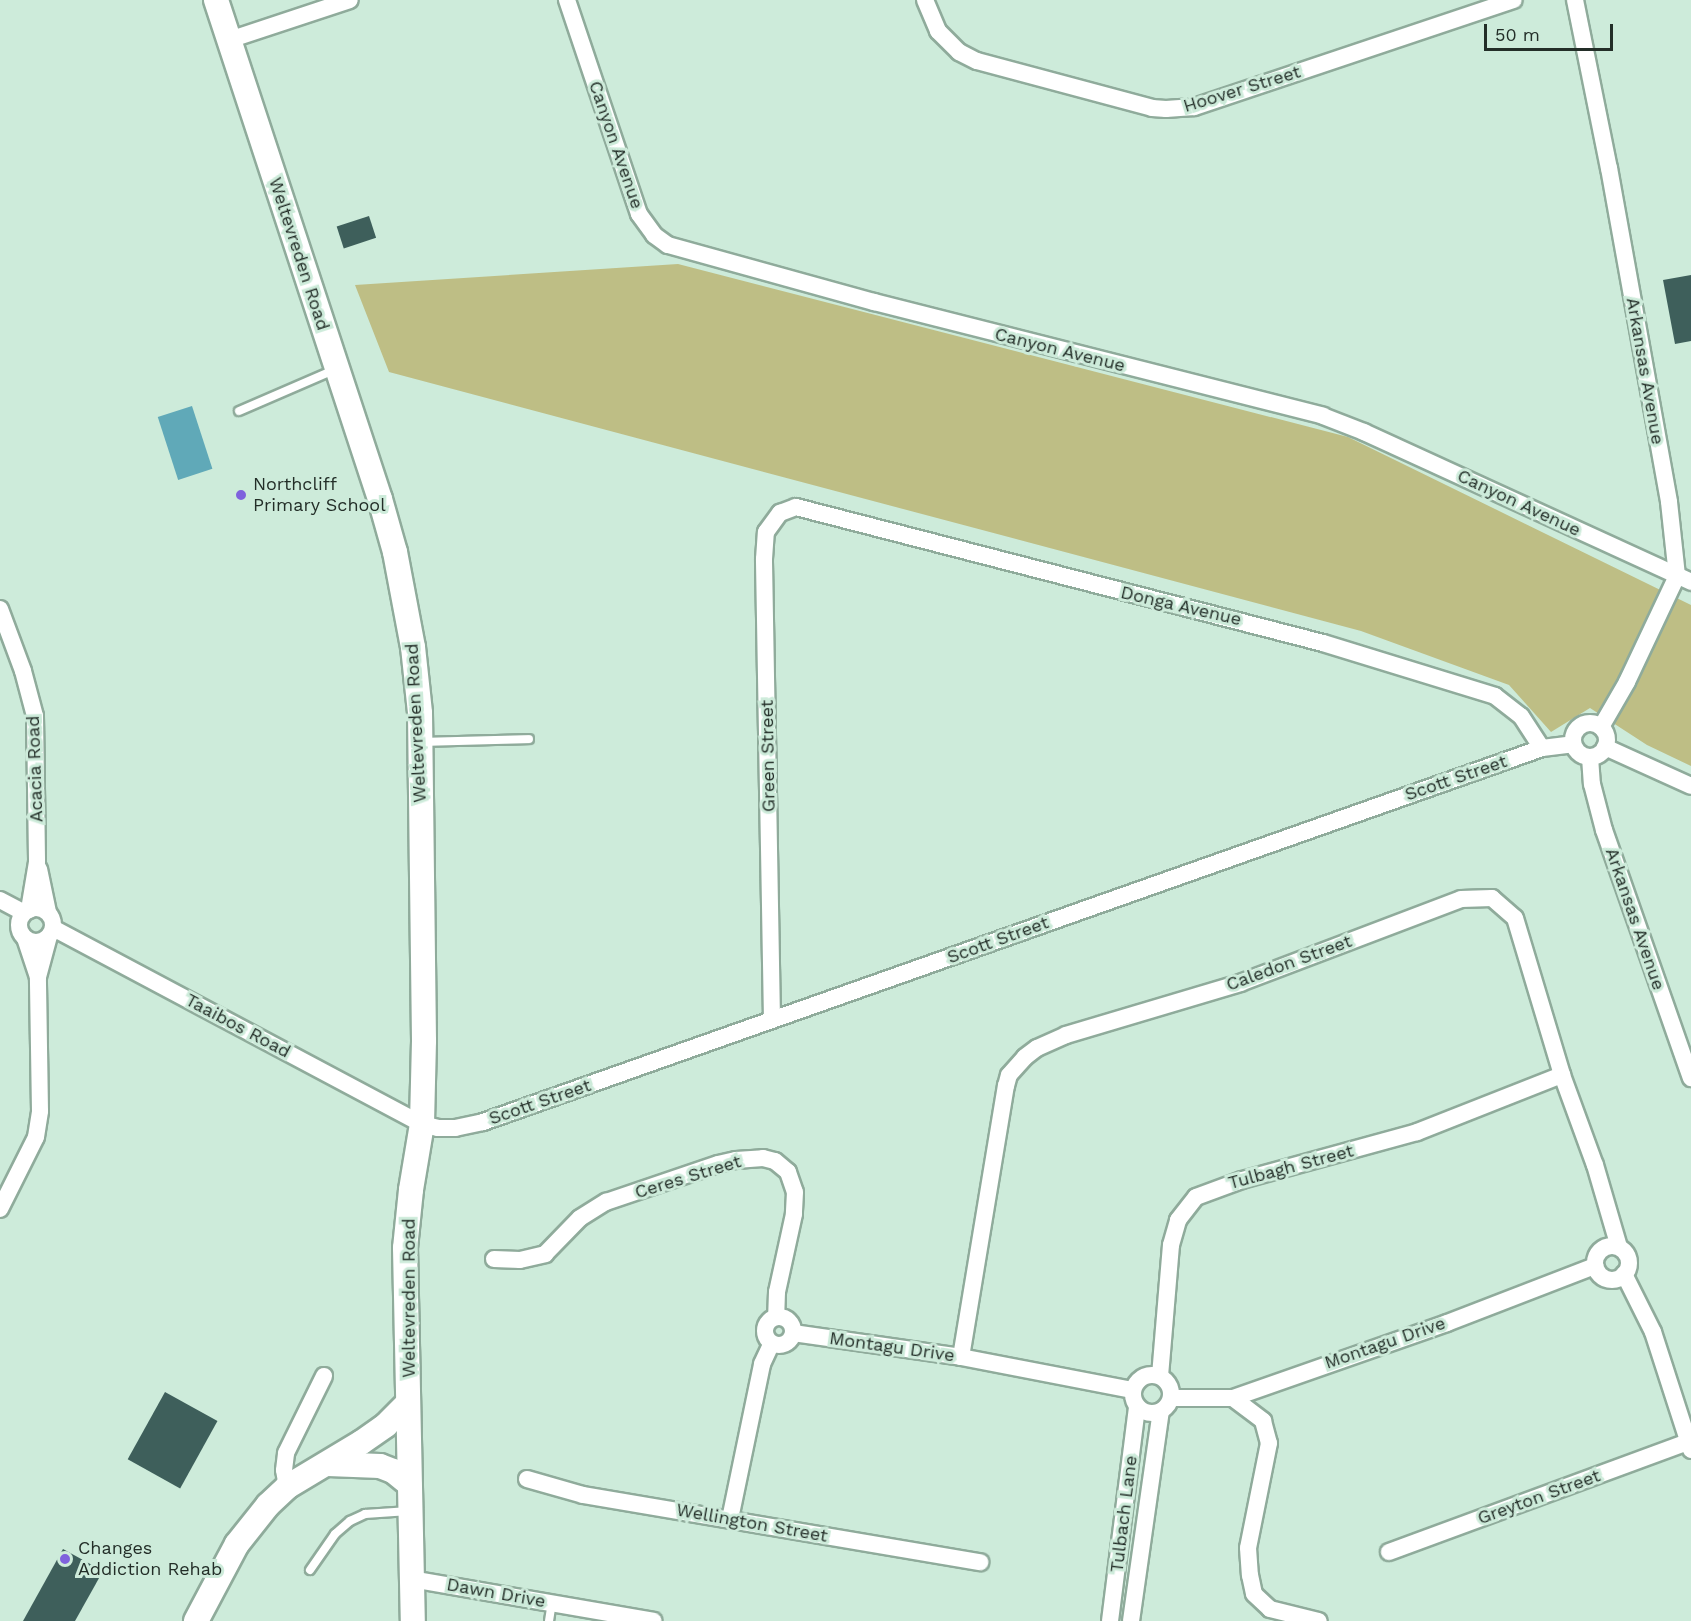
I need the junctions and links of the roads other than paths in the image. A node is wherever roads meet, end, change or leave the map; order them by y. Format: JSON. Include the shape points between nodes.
{"nodes":[{"id":1,"x":216,"y":0,"type":"edge"},
{"id":2,"x":350,"y":0,"type":"edge"},
{"id":3,"x":567,"y":0,"type":"edge"},
{"id":4,"x":926,"y":0,"type":"edge"},
{"id":5,"x":1514,"y":0,"type":"edge"},
{"id":6,"x":1575,"y":0,"type":"edge"},
{"id":7,"x":229,"y":40,"type":"junction"},
{"id":8,"x":336,"y":369,"type":"junction"},
{"id":9,"x":240,"y":411,"type":"dead end"},
{"id":10,"x":796,"y":507,"type":"joint"},
{"id":11,"x":1684,"y":579,"type":"edge"},
{"id":12,"x":0,"y":609,"type":"edge"},
{"id":13,"x":1601,"y":727,"type":"junction"},
{"id":14,"x":529,"y":739,"type":"dead end"},
{"id":15,"x":420,"y":742,"type":"junction"},
{"id":16,"x":1573,"y":744,"type":"junction"},
{"id":17,"x":1605,"y":747,"type":"junction"},
{"id":18,"x":1542,"y":748,"type":"junction"},
{"id":19,"x":1590,"y":757,"type":"junction"},
{"id":20,"x":1691,"y":786,"type":"edge"},
{"id":21,"x":37,"y":862,"type":"junction"},
{"id":22,"x":0,"y":900,"type":"edge"},
{"id":23,"x":0,"y":909,"type":"edge"},
{"id":24,"x":24,"y":922,"type":"junction"},
{"id":25,"x":50,"y":926,"type":"junction"},
{"id":26,"x":38,"y":977,"type":"junction"},
{"id":27,"x":772,"y":1020,"type":"junction"},
{"id":28,"x":1562,"y":1075,"type":"junction"},
{"id":29,"x":1691,"y":1078,"type":"edge"},
{"id":30,"x":422,"y":1124,"type":"junction"},
{"id":31,"x":0,"y":1209,"type":"edge"},
{"id":32,"x":1619,"y":1247,"type":"junction"},
{"id":33,"x":494,"y":1259,"type":"dead end"},
{"id":34,"x":1595,"y":1266,"type":"junction"},
{"id":35,"x":1624,"y":1274,"type":"junction"},
{"id":36,"x":776,"y":1316,"type":"junction"},
{"id":37,"x":793,"y":1333,"type":"junction"},
{"id":38,"x":772,"y":1343,"type":"junction"},
{"id":39,"x":962,"y":1357,"type":"junction"},
{"id":40,"x":324,"y":1376,"type":"dead end"},
{"id":41,"x":1160,"y":1376,"type":"junction"},
{"id":42,"x":1133,"y":1390,"type":"junction"},
{"id":43,"x":1233,"y":1398,"type":"junction"},
{"id":44,"x":408,"y":1403,"type":"junction"},
{"id":45,"x":1166,"y":1405,"type":"junction"},
{"id":46,"x":1137,"y":1407,"type":"junction"},
{"id":47,"x":1689,"y":1446,"type":"edge"},
{"id":48,"x":328,"y":1464,"type":"junction"},
{"id":49,"x":527,"y":1479,"type":"dead end"},
{"id":50,"x":409,"y":1484,"type":"junction"},
{"id":51,"x":287,"y":1487,"type":"junction"},
{"id":52,"x":410,"y":1511,"type":"junction"},
{"id":53,"x":730,"y":1519,"type":"junction"},
{"id":54,"x":1389,"y":1552,"type":"dead end"},
{"id":55,"x":980,"y":1562,"type":"dead end"},
{"id":56,"x":310,"y":1570,"type":"dead end"},
{"id":57,"x":411,"y":1579,"type":"junction"},
{"id":58,"x":552,"y":1603,"type":"junction"},
{"id":59,"x":1112,"y":1603,"type":"junction"},
{"id":60,"x":1132,"y":1613,"type":"edge"},
{"id":61,"x":595,"y":1616,"type":"edge"},
{"id":62,"x":196,"y":1621,"type":"edge"},
{"id":63,"x":413,"y":1621,"type":"edge"},
{"id":64,"x":549,"y":1621,"type":"edge"},
{"id":65,"x":652,"y":1621,"type":"edge"},
{"id":66,"x":1110,"y":1621,"type":"edge"},
{"id":67,"x":1319,"y":1621,"type":"edge"}],
"edges":[{"from":1,"to":7,"type":"main road","name":"Weltevreden Road"},
{"from":2,"to":7,"type":"street"},
{"from":3,"to":11,"type":"street","name":"Canyon Avenue","via":[[639,214],[654,235],[668,245],[873,302],[1323,416]]},
{"from":4,"to":5,"type":"street","name":"Hoover Street","via":[[938,32],[976,62],[1166,109],[1194,107]]},
{"from":6,"to":11,"type":"street","name":"Arkansas Avenue"},
{"from":7,"to":8,"type":"main road","name":"Weltevreden Road"},
{"from":8,"to":9,"type":"lane"},
{"from":8,"to":15,"type":"main road","name":"Weltevreden Road","via":[[395,552],[413,647]]},
{"from":10,"to":18,"type":"street","name":"Donga Avenue","via":[[1147,600],[1236,619],[1495,696],[1521,716]]},
{"from":10,"to":27,"type":"street","name":"Green Street","via":[[772,521],[766,532],[764,559]]},
{"from":11,"to":13,"type":"street"},
{"from":12,"to":21,"type":"street","name":"Acacia Road","via":[[35,716]]},
{"from":13,"to":16,"type":"street","via":[[1590,723],[1579,727]]},
{"from":13,"to":17,"type":"street","via":[[1606,736]]},
{"from":14,"to":15,"type":"lane"},
{"from":15,"to":30,"type":"main road","name":"Weltevreden Road"},
{"from":16,"to":18,"type":"street","name":"Scott Street"},
{"from":16,"to":19,"type":"street","via":[[1578,752]]},
{"from":17,"to":19,"type":"street"},
{"from":17,"to":20,"type":"street"},
{"from":18,"to":27,"type":"street","name":"Scott Street"},
{"from":19,"to":29,"type":"street","name":"Arkansas Avenue","via":[[1592,784],[1604,830]]},
{"from":21,"to":24,"type":"street","name":"Acacia Road"},
{"from":21,"to":25,"type":"street","name":"Acacia Road"},
{"from":22,"to":24,"type":"street"},
{"from":23,"to":24,"type":"street"},
{"from":24,"to":25,"type":"street","via":[[42,909]]},
{"from":24,"to":25,"type":"street","via":[[37,943]]},
{"from":24,"to":26,"type":"street","name":"Acacia Road"},
{"from":25,"to":26,"type":"street","name":"Acacia Road"},
{"from":25,"to":30,"type":"street","name":"Taaibos Road"},
{"from":26,"to":31,"type":"street","name":"Acacia Road","via":[[38,1123],[31,1150]]},
{"from":27,"to":30,"type":"street","name":"Scott Street","via":[[483,1122],[455,1128]]},
{"from":28,"to":32,"type":"street","name":"Caledon Street","via":[[1596,1165]]},
{"from":28,"to":39,"type":"street","name":"Caledon Street","via":[[1515,918],[1492,898],[1477,896],[1240,983],[1047,1042],[1017,1065],[1006,1086]]},
{"from":28,"to":41,"type":"street","name":"Tulbagh Street","via":[[1417,1132],[1242,1180],[1196,1197],[1178,1220],[1171,1245]]},
{"from":30,"to":44,"type":"main road","name":"Weltevreden Road","via":[[405,1248]]},
{"from":32,"to":34,"type":"street","via":[[1601,1249]]},
{"from":32,"to":35,"type":"street","via":[[1628,1256]]},
{"from":33,"to":36,"type":"street","name":"Ceres Street","via":[[520,1260],[545,1254],[580,1218],[606,1202],[718,1164],[763,1158],[775,1161],[788,1172],[795,1192]]},
{"from":34,"to":35,"type":"street","via":[[1607,1279]]},
{"from":34,"to":43,"type":"street","name":"Montagu Drive","via":[[1448,1323]]},
{"from":35,"to":47,"type":"street","via":[[1653,1332]]},
{"from":36,"to":37,"type":"street","via":[[789,1320]]},
{"from":36,"to":38,"type":"street","via":[[764,1328]]},
{"from":37,"to":38,"type":"street","via":[[787,1342]]},
{"from":37,"to":39,"type":"street","name":"Montagu Drive"},
{"from":38,"to":53,"type":"street","via":[[762,1364]]},
{"from":39,"to":42,"type":"street","name":"Montagu Drive"},
{"from":40,"to":51,"type":"street","via":[[286,1452]]},
{"from":41,"to":42,"type":"street","via":[[1143,1376]]},
{"from":41,"to":45,"type":"street","via":[[1167,1381]]},
{"from":42,"to":46,"type":"street"},
{"from":43,"to":45,"type":"street","name":"Montagu Drive"},
{"from":43,"to":67,"type":"street","via":[[1263,1421],[1269,1443],[1248,1548],[1254,1594],[1270,1609]]},
{"from":44,"to":48,"type":"main road","name":"Weltevreden Road","via":[[386,1425]]},
{"from":44,"to":50,"type":"main road","name":"Weltevreden Road"},
{"from":45,"to":46,"type":"street","via":[[1144,1412]]},
{"from":45,"to":60,"type":"street","name":"Tulbach Lane"},
{"from":46,"to":59,"type":"street","name":"Tulbach Lane"},
{"from":47,"to":54,"type":"street","name":"Greyton Street"},
{"from":48,"to":50,"type":"main road","via":[[380,1466]]},
{"from":48,"to":51,"type":"main road","name":"Weltevreden Road"},
{"from":49,"to":53,"type":"street","name":"Wellington Street","via":[[583,1495]]},
{"from":50,"to":52,"type":"main road","name":"Weltevreden Road"},
{"from":51,"to":62,"type":"main road","name":"Weltevreden Road","via":[[253,1521],[237,1544]]},
{"from":52,"to":56,"type":"lane","via":[[365,1514],[350,1521],[335,1534]]},
{"from":52,"to":57,"type":"main road","name":"Weltevreden Road"},
{"from":53,"to":55,"type":"street","name":"Wellington Street"},
{"from":57,"to":58,"type":"street","name":"Dawn Drive"},
{"from":57,"to":63,"type":"main road","name":"Weltevreden Road"},
{"from":58,"to":61,"type":"street","name":"Dawn Drive"},
{"from":58,"to":64,"type":"lane"},
{"from":59,"to":60,"type":"street"},
{"from":59,"to":66,"type":"street","name":"Tulbach Lane"},
{"from":61,"to":65,"type":"street","name":"Dawn Drive"}]}
